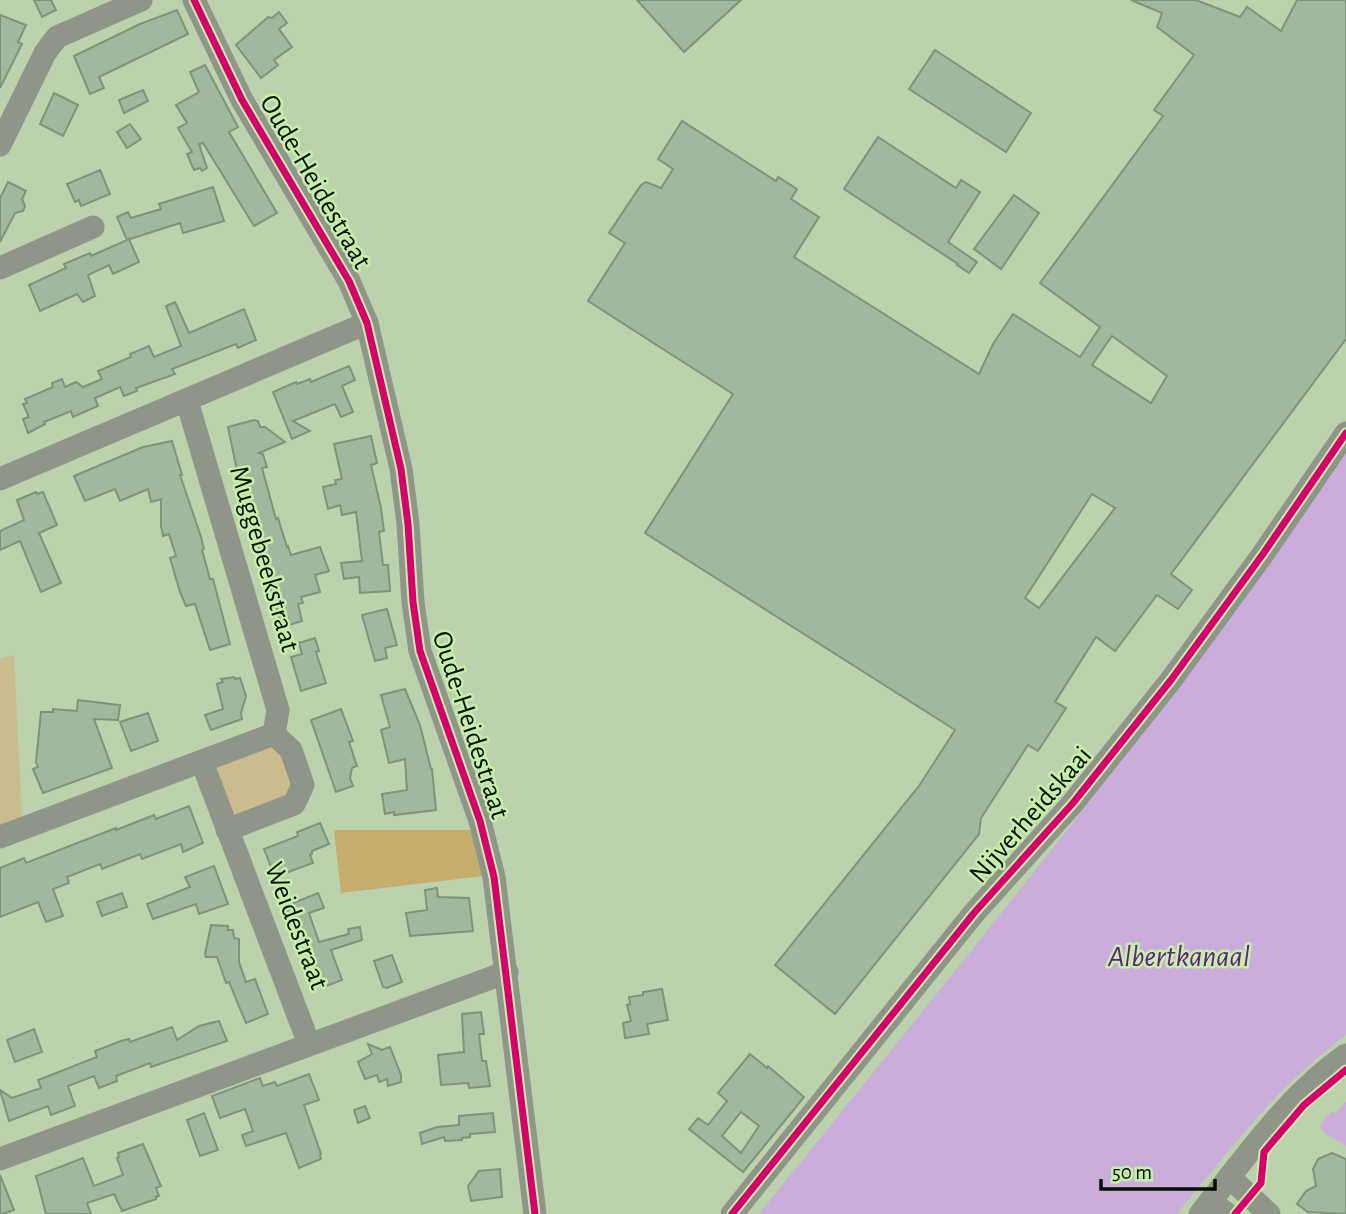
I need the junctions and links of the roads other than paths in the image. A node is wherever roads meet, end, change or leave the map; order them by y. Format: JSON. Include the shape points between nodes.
{"nodes":[{"id":1,"x":141,"y":0,"type":"edge"},
{"id":2,"x":194,"y":0,"type":"edge"},
{"id":3,"x":0,"y":145,"type":"edge"},
{"id":4,"x":93,"y":227,"type":"dead end"},
{"id":5,"x":0,"y":268,"type":"edge"},
{"id":6,"x":366,"y":323,"type":"junction"},
{"id":7,"x":187,"y":401,"type":"junction"},
{"id":8,"x":1346,"y":433,"type":"edge"},
{"id":9,"x":0,"y":479,"type":"edge"},
{"id":10,"x":274,"y":734,"type":"junction"},
{"id":11,"x":202,"y":762,"type":"junction"},
{"id":12,"x":227,"y":830,"type":"junction"},
{"id":13,"x":0,"y":837,"type":"edge"},
{"id":14,"x":507,"y":972,"type":"junction"},
{"id":15,"x":309,"y":1044,"type":"junction"},
{"id":16,"x":1346,"y":1055,"type":"edge"},
{"id":17,"x":0,"y":1159,"type":"edge"},
{"id":18,"x":1229,"y":1177,"type":"junction"},
{"id":19,"x":1213,"y":1210,"type":"edge"},
{"id":20,"x":535,"y":1214,"type":"edge"},
{"id":21,"x":732,"y":1214,"type":"edge"},
{"id":22,"x":1269,"y":1214,"type":"edge"}],
"edges":[{"from":1,"to":3,"type":"street","via":[[57,37]]},
{"from":2,"to":6,"type":"street","name":"Oude-Heidestraat","via":[[243,100],[349,281]]},
{"from":4,"to":5,"type":"street"},
{"from":6,"to":7,"type":"street"},
{"from":6,"to":14,"type":"street","name":"Oude-Heidestraat","via":[[401,469],[420,651],[480,821],[494,877]]},
{"from":7,"to":9,"type":"street"},
{"from":7,"to":10,"type":"street","name":"Muggebeekstraat","via":[[278,710]]},
{"from":8,"to":21,"type":"street","name":"Nijverheidskaai","via":[[1171,680],[1073,803],[974,913]]},
{"from":10,"to":11,"type":"street"},
{"from":10,"to":12,"type":"street","via":[[291,750],[303,785],[294,804]]},
{"from":11,"to":12,"type":"street","name":"Weidestraat"},
{"from":11,"to":13,"type":"street"},
{"from":12,"to":15,"type":"street","name":"Weidestraat"},
{"from":14,"to":15,"type":"street"},
{"from":14,"to":20,"type":"street","name":"Oude-Heidestraat"},
{"from":15,"to":17,"type":"street"},
{"from":16,"to":18,"type":"street","via":[[1298,1096]]},
{"from":18,"to":19,"type":"street"},
{"from":18,"to":22,"type":"street"}]}
